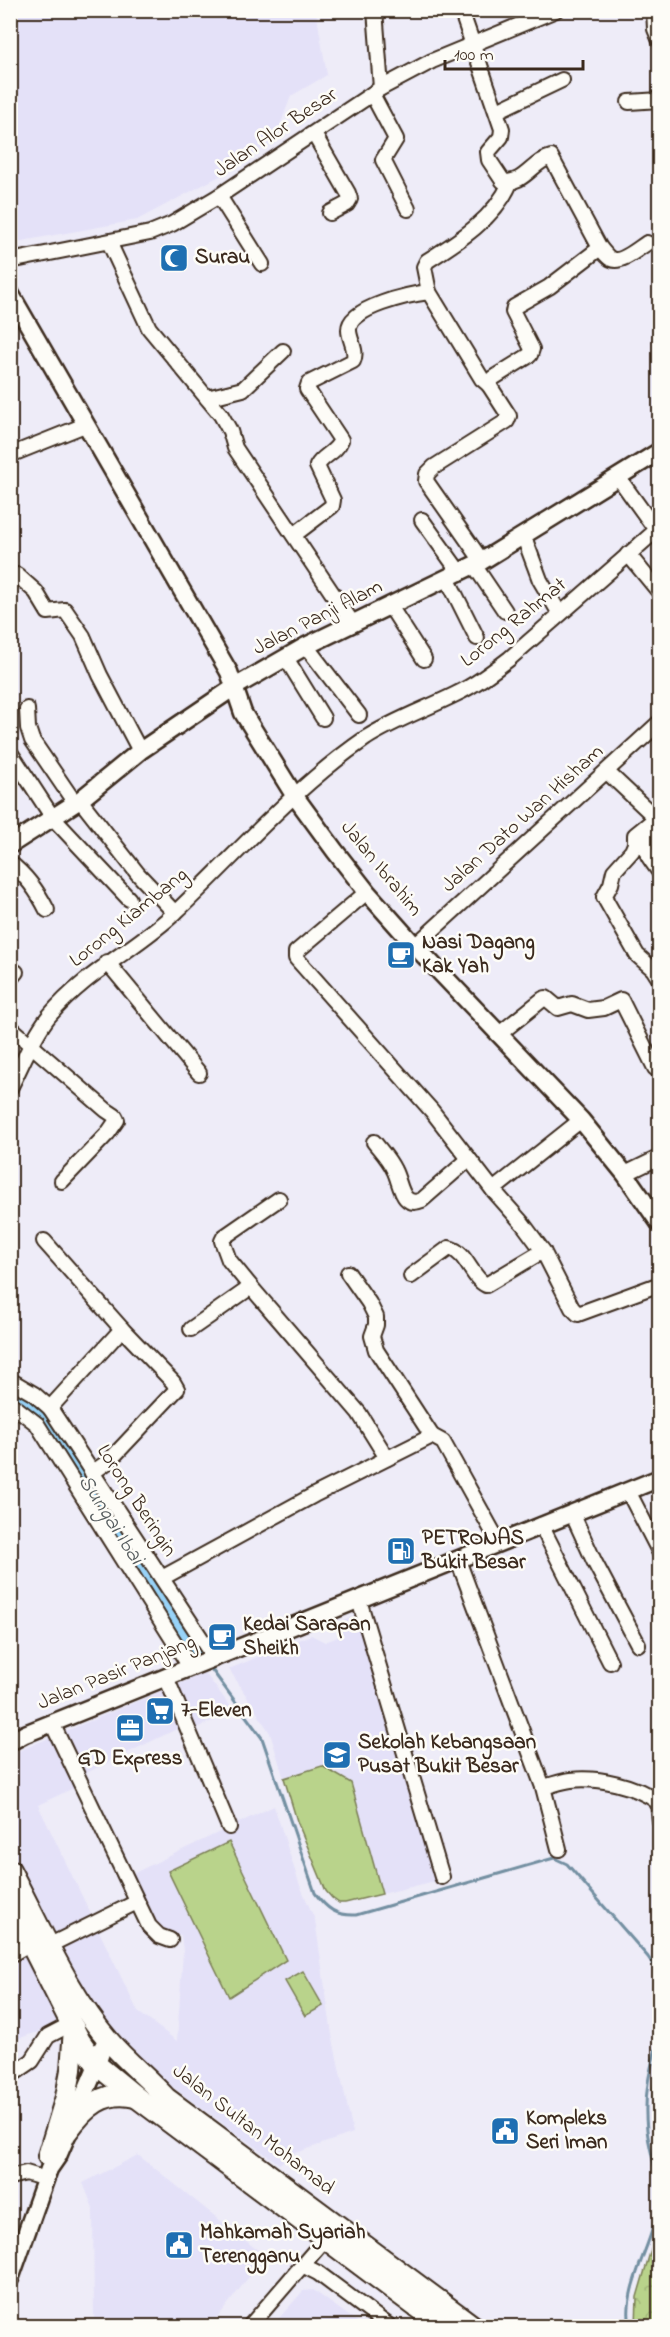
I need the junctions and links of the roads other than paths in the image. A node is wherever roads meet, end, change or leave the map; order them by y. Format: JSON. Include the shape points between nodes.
{"nodes":[{"id":1,"x":375,"y":10,"type":"edge"},
{"id":2,"x":461,"y":10,"type":"edge"},
{"id":3,"x":556,"y":10,"type":"edge"},
{"id":4,"x":654,"y":10,"type":"edge"},
{"id":5,"x":660,"y":41,"type":"edge"},
{"id":6,"x":472,"y":44,"type":"junction"},
{"id":7,"x":562,"y":80,"type":"dead end"},
{"id":8,"x":376,"y":91,"type":"junction"},
{"id":9,"x":660,"y":100,"type":"edge"},
{"id":10,"x":629,"y":102,"type":"dead end"},
{"id":11,"x":497,"y":111,"type":"junction"},
{"id":12,"x":314,"y":134,"type":"junction"},
{"id":13,"x":510,"y":183,"type":"junction"},
{"id":14,"x":219,"y":196,"type":"junction"},
{"id":15,"x":408,"y":209,"type":"dead end"},
{"id":16,"x":330,"y":213,"type":"dead end"},
{"id":17,"x":109,"y":242,"type":"junction"},
{"id":18,"x":647,"y":243,"type":"dead end"},
{"id":19,"x":600,"y":248,"type":"junction"},
{"id":20,"x":10,"y":261,"type":"edge"},
{"id":21,"x":262,"y":264,"type":"dead end"},
{"id":22,"x":429,"y":292,"type":"junction"},
{"id":23,"x":10,"y":293,"type":"edge"},
{"id":24,"x":283,"y":351,"type":"dead end"},
{"id":25,"x":489,"y":385,"type":"junction"},
{"id":26,"x":207,"y":398,"type":"junction"},
{"id":27,"x":85,"y":425,"type":"junction"},
{"id":28,"x":660,"y":451,"type":"edge"},
{"id":29,"x":10,"y":455,"type":"edge"},
{"id":30,"x":618,"y":477,"type":"junction"},
{"id":31,"x":422,"y":519,"type":"dead end"},
{"id":32,"x":658,"y":529,"type":"edge"},
{"id":33,"x":294,"y":535,"type":"junction"},
{"id":34,"x":524,"y":537,"type":"junction"},
{"id":35,"x":628,"y":554,"type":"junction"},
{"id":36,"x":466,"y":569,"type":"junction"},
{"id":37,"x":16,"y":575,"type":"dead end"},
{"id":38,"x":660,"y":593,"type":"edge"},
{"id":39,"x":390,"y":606,"type":"junction"},
{"id":40,"x":505,"y":611,"type":"dead end"},
{"id":41,"x":560,"y":614,"type":"junction"},
{"id":42,"x":353,"y":624,"type":"junction"},
{"id":43,"x":477,"y":638,"type":"dead end"},
{"id":44,"x":306,"y":646,"type":"junction"},
{"id":45,"x":286,"y":658,"type":"junction"},
{"id":46,"x":424,"y":659,"type":"dead end"},
{"id":47,"x":233,"y":688,"type":"junction"},
{"id":48,"x":27,"y":710,"type":"dead end"},
{"id":49,"x":359,"y":715,"type":"dead end"},
{"id":50,"x":323,"y":718,"type":"dead end"},
{"id":51,"x":660,"y":722,"type":"edge"},
{"id":52,"x":140,"y":751,"type":"junction"},
{"id":53,"x":10,"y":752,"type":"edge"},
{"id":54,"x":607,"y":772,"type":"junction"},
{"id":55,"x":294,"y":795,"type":"junction"},
{"id":56,"x":78,"y":802,"type":"junction"},
{"id":57,"x":53,"y":818,"type":"junction"},
{"id":58,"x":656,"y":820,"type":"edge"},
{"id":59,"x":10,"y":845,"type":"edge"},
{"id":60,"x":10,"y":863,"type":"edge"},
{"id":61,"x":660,"y":873,"type":"edge"},
{"id":62,"x":367,"y":892,"type":"junction"},
{"id":63,"x":129,"y":899,"type":"dead end"},
{"id":64,"x":47,"y":910,"type":"dead end"},
{"id":65,"x":175,"y":913,"type":"junction"},
{"id":66,"x":415,"y":945,"type":"junction"},
{"id":67,"x":107,"y":962,"type":"junction"},
{"id":68,"x":660,"y":980,"type":"edge"},
{"id":69,"x":10,"y":1027,"type":"edge"},
{"id":70,"x":498,"y":1035,"type":"junction"},
{"id":71,"x":32,"y":1046,"type":"junction"},
{"id":72,"x":660,"y":1072,"type":"edge"},
{"id":73,"x":199,"y":1073,"type":"dead end"},
{"id":74,"x":10,"y":1088,"type":"edge"},
{"id":75,"x":581,"y":1120,"type":"junction"},
{"id":76,"x":374,"y":1142,"type":"dead end"},
{"id":77,"x":660,"y":1157,"type":"edge"},
{"id":78,"x":469,"y":1160,"type":"junction"},
{"id":79,"x":626,"y":1174,"type":"junction"},
{"id":80,"x":62,"y":1181,"type":"dead end"},
{"id":81,"x":493,"y":1190,"type":"junction"},
{"id":82,"x":279,"y":1199,"type":"dead end"},
{"id":83,"x":660,"y":1224,"type":"edge"},
{"id":84,"x":44,"y":1241,"type":"dead end"},
{"id":85,"x":543,"y":1251,"type":"junction"},
{"id":86,"x":348,"y":1273,"type":"dead end"},
{"id":87,"x":411,"y":1275,"type":"dead end"},
{"id":88,"x":660,"y":1284,"type":"edge"},
{"id":89,"x":251,"y":1287,"type":"junction"},
{"id":90,"x":122,"y":1329,"type":"junction"},
{"id":91,"x":191,"y":1329,"type":"dead end"},
{"id":92,"x":10,"y":1380,"type":"edge"},
{"id":93,"x":10,"y":1403,"type":"edge"},
{"id":94,"x":50,"y":1408,"type":"junction"},
{"id":95,"x":432,"y":1436,"type":"junction"},
{"id":96,"x":387,"y":1458,"type":"junction"},
{"id":97,"x":92,"y":1473,"type":"junction"},
{"id":98,"x":660,"y":1478,"type":"edge"},
{"id":99,"x":628,"y":1491,"type":"junction"},
{"id":100,"x":572,"y":1514,"type":"junction"},
{"id":101,"x":541,"y":1526,"type":"junction"},
{"id":102,"x":499,"y":1543,"type":"junction"},
{"id":103,"x":660,"y":1553,"type":"edge"},
{"id":104,"x":458,"y":1560,"type":"junction"},
{"id":105,"x":162,"y":1578,"type":"junction"},
{"id":106,"x":359,"y":1600,"type":"junction"},
{"id":107,"x":638,"y":1644,"type":"dead end"},
{"id":108,"x":214,"y":1658,"type":"junction"},
{"id":109,"x":610,"y":1662,"type":"dead end"},
{"id":110,"x":190,"y":1667,"type":"junction"},
{"id":111,"x":166,"y":1677,"type":"junction"},
{"id":112,"x":52,"y":1723,"type":"junction"},
{"id":113,"x":15,"y":1737,"type":"edge"},
{"id":114,"x":543,"y":1787,"type":"junction"},
{"id":115,"x":660,"y":1821,"type":"edge"},
{"id":116,"x":229,"y":1827,"type":"dead end"},
{"id":117,"x":559,"y":1849,"type":"dead end"},
{"id":118,"x":10,"y":1870,"type":"edge"},
{"id":119,"x":442,"y":1877,"type":"dead end"},
{"id":120,"x":137,"y":1902,"type":"junction"},
{"id":121,"x":10,"y":1903,"type":"edge"},
{"id":122,"x":170,"y":1940,"type":"dead end"},
{"id":123,"x":41,"y":1944,"type":"junction"},
{"id":124,"x":10,"y":1956,"type":"edge"},
{"id":125,"x":78,"y":1999,"type":"junction"},
{"id":126,"x":73,"y":2026,"type":"junction"},
{"id":127,"x":97,"y":2056,"type":"junction"},
{"id":128,"x":10,"y":2076,"type":"edge"},
{"id":129,"x":136,"y":2097,"type":"junction"},
{"id":130,"x":166,"y":2098,"type":"junction"},
{"id":131,"x":67,"y":2132,"type":"junction"},
{"id":132,"x":47,"y":2168,"type":"junction"},
{"id":133,"x":10,"y":2177,"type":"edge"},
{"id":134,"x":325,"y":2239,"type":"junction"},
{"id":135,"x":304,"y":2266,"type":"junction"},
{"id":136,"x":10,"y":2279,"type":"edge"},
{"id":137,"x":250,"y":2326,"type":"edge"},
{"id":138,"x":389,"y":2326,"type":"edge"},
{"id":139,"x":442,"y":2326,"type":"edge"},
{"id":140,"x":473,"y":2326,"type":"edge"}],
"edges":[{"from":1,"to":8,"type":"street"},
{"from":2,"to":6,"type":"street"},
{"from":3,"to":6,"type":"street","name":"Jalan Alor Besar"},
{"from":4,"to":5,"type":"street"},
{"from":6,"to":8,"type":"street","name":"Jalan Alor Besar"},
{"from":6,"to":11,"type":"street"},
{"from":7,"to":11,"type":"street"},
{"from":8,"to":12,"type":"street","name":"Jalan Alor Besar"},
{"from":8,"to":15,"type":"street","via":[[396,139],[383,160]]},
{"from":9,"to":10,"type":"street"},
{"from":11,"to":13,"type":"street","via":[[501,137],[488,152],[489,160],[503,181]]},
{"from":12,"to":14,"type":"street","name":"Jalan Alor Besar"},
{"from":12,"to":16,"type":"street","via":[[350,199]]},
{"from":13,"to":19,"type":"street","via":[[551,157]]},
{"from":13,"to":22,"type":"street","via":[[501,201],[466,236],[427,261],[424,274]]},
{"from":14,"to":17,"type":"street","name":"Jalan Alor Besar","via":[[165,227]]},
{"from":14,"to":21,"type":"street"},
{"from":17,"to":20,"type":"street","name":"Jalan Alor Besar"},
{"from":17,"to":26,"type":"street","via":[[149,328]]},
{"from":18,"to":19,"type":"street","via":[[615,260]]},
{"from":19,"to":25,"type":"street","via":[[549,287],[514,307],[532,350]]},
{"from":22,"to":25,"type":"street"},
{"from":22,"to":33,"type":"street","via":[[399,296],[353,319],[348,331],[355,358],[309,383],[307,389],[340,440],[337,449],[316,466],[333,500],[332,506]]},
{"from":23,"to":27,"type":"main road","name":"Jalan Ibrahim"},
{"from":24,"to":26,"type":"street","via":[[243,389]]},
{"from":25,"to":36,"type":"street","via":[[509,416],[507,421],[434,467],[426,481]]},
{"from":26,"to":33,"type":"street","via":[[221,415],[235,448]]},
{"from":27,"to":29,"type":"street"},
{"from":27,"to":47,"type":"main road","name":"Jalan Ibrahim","via":[[229,672]]},
{"from":28,"to":30,"type":"main road","name":"Jalan Panji Alam"},
{"from":30,"to":32,"type":"street"},
{"from":30,"to":34,"type":"main road","name":"Jalan Panji Alam"},
{"from":31,"to":36,"type":"street"},
{"from":32,"to":35,"type":"street","name":"Lorong Rahmat"},
{"from":33,"to":42,"type":"street"},
{"from":34,"to":36,"type":"main road","name":"Jalan Panji Alam"},
{"from":34,"to":41,"type":"street","via":[[540,580]]},
{"from":35,"to":38,"type":"street"},
{"from":35,"to":41,"type":"street","name":"Lorong Rahmat"},
{"from":36,"to":39,"type":"main road","name":"Jalan Panji Alam"},
{"from":36,"to":40,"type":"street"},
{"from":36,"to":43,"type":"street"},
{"from":37,"to":52,"type":"street","via":[[36,592],[48,612],[65,610],[83,636]]},
{"from":39,"to":42,"type":"main road","name":"Jalan Panji Alam"},
{"from":39,"to":46,"type":"street"},
{"from":41,"to":55,"type":"street","name":"Lorong Rahmat","via":[[489,674],[366,738]]},
{"from":42,"to":44,"type":"main road","name":"Jalan Panji Alam"},
{"from":44,"to":45,"type":"main road","name":"Jalan Panji Alam"},
{"from":44,"to":49,"type":"street"},
{"from":45,"to":47,"type":"main road","name":"Jalan Panji Alam"},
{"from":45,"to":50,"type":"street"},
{"from":47,"to":52,"type":"main road","name":"Jalan Panji Alam"},
{"from":47,"to":55,"type":"main road","name":"Jalan Ibrahim","via":[[243,713]]},
{"from":48,"to":56,"type":"street","via":[[32,740]]},
{"from":51,"to":54,"type":"street","name":"Jalan Dato Wan Hisham"},
{"from":52,"to":56,"type":"main road","name":"Jalan Panji Alam"},
{"from":53,"to":57,"type":"street"},
{"from":54,"to":58,"type":"street"},
{"from":54,"to":66,"type":"street","name":"Jalan Dato Wan Hisham"},
{"from":55,"to":62,"type":"main road","name":"Jalan Ibrahim"},
{"from":55,"to":65,"type":"street","name":"Lorong Kiambang"},
{"from":56,"to":57,"type":"main road","name":"Jalan Panji Alam"},
{"from":56,"to":65,"type":"street"},
{"from":57,"to":59,"type":"main road","name":"Jalan Panji Alam"},
{"from":57,"to":63,"type":"street"},
{"from":58,"to":61,"type":"street","via":[[645,844]]},
{"from":58,"to":68,"type":"street","via":[[635,835],[632,851],[614,871],[604,897],[637,955]]},
{"from":60,"to":64,"type":"street","via":[[38,893]]},
{"from":62,"to":66,"type":"main road","name":"Jalan Ibrahim"},
{"from":62,"to":78,"type":"street","via":[[294,955],[432,1111]]},
{"from":65,"to":67,"type":"street","name":"Lorong Kiambang"},
{"from":66,"to":70,"type":"main road","name":"Jalan Ibrahim"},
{"from":67,"to":71,"type":"street","name":"Lorong Kiambang","via":[[47,1018]]},
{"from":67,"to":73,"type":"street"},
{"from":69,"to":71,"type":"street"},
{"from":70,"to":72,"type":"street","via":[[546,998],[558,1008],[572,1004],[588,1010],[621,1000]]},
{"from":70,"to":75,"type":"main road","name":"Jalan Ibrahim"},
{"from":71,"to":74,"type":"street","name":"Lorong Kiambang"},
{"from":71,"to":80,"type":"street","via":[[117,1120]]},
{"from":75,"to":79,"type":"main road","name":"Jalan Ibrahim"},
{"from":75,"to":81,"type":"street"},
{"from":76,"to":78,"type":"street","via":[[389,1161],[403,1194],[416,1203]]},
{"from":77,"to":79,"type":"street"},
{"from":78,"to":81,"type":"street"},
{"from":79,"to":83,"type":"main road","name":"Jalan Ibrahim"},
{"from":81,"to":85,"type":"street"},
{"from":82,"to":89,"type":"street","via":[[222,1241],[229,1260]]},
{"from":84,"to":90,"type":"street"},
{"from":85,"to":87,"type":"street","via":[[486,1285],[449,1248]]},
{"from":85,"to":88,"type":"street","via":[[578,1314]]},
{"from":86,"to":95,"type":"street","via":[[376,1317],[372,1336],[376,1350]]},
{"from":89,"to":91,"type":"street"},
{"from":89,"to":96,"type":"street","via":[[359,1413]]},
{"from":90,"to":94,"type":"street"},
{"from":90,"to":97,"type":"street","via":[[177,1389],[109,1461]]},
{"from":92,"to":94,"type":"street","name":"Lorong Beringin"},
{"from":93,"to":110,"type":"street","via":[[37,1424]]},
{"from":94,"to":97,"type":"street","name":"Lorong Beringin"},
{"from":95,"to":96,"type":"street"},
{"from":95,"to":102,"type":"street","via":[[443,1442]]},
{"from":96,"to":105,"type":"street"},
{"from":97,"to":105,"type":"street","name":"Lorong Beringin"},
{"from":98,"to":99,"type":"main road","name":"Jalan Pasir Panjang"},
{"from":99,"to":100,"type":"main road","name":"Jalan Pasir Panjang"},
{"from":99,"to":103,"type":"street"},
{"from":100,"to":101,"type":"main road","name":"Jalan Pasir Panjang"},
{"from":100,"to":107,"type":"street"},
{"from":101,"to":102,"type":"main road","name":"Jalan Pasir Panjang"},
{"from":101,"to":109,"type":"street"},
{"from":102,"to":104,"type":"main road","name":"Jalan Pasir Panjang"},
{"from":104,"to":106,"type":"main road","name":"Jalan Pasir Panjang"},
{"from":104,"to":114,"type":"street"},
{"from":105,"to":108,"type":"street","name":"Lorong Beringin"},
{"from":106,"to":108,"type":"main road","name":"Jalan Pasir Panjang"},
{"from":106,"to":119,"type":"street"},
{"from":108,"to":110,"type":"main road","name":"Jalan Pasir Panjang"},
{"from":110,"to":111,"type":"main road","name":"Jalan Pasir Panjang"},
{"from":111,"to":112,"type":"main road","name":"Jalan Pasir Panjang"},
{"from":111,"to":116,"type":"street"},
{"from":112,"to":113,"type":"main road","name":"Jalan Pasir Panjang"},
{"from":112,"to":120,"type":"street"},
{"from":114,"to":115,"type":"street","via":[[571,1780],[621,1785],[657,1802]]},
{"from":114,"to":117,"type":"street"},
{"from":118,"to":123,"type":"highway","name":"Jalan Sultan Mohamad"},
{"from":120,"to":122,"type":"street","via":[[153,1932]]},
{"from":120,"to":123,"type":"street"},
{"from":121,"to":123,"type":"highway","name":"Jalan Sultan Mohamad"},
{"from":123,"to":124,"type":"street"},
{"from":123,"to":125,"type":"highway","name":"Jalan Sultan Mohamad"},
{"from":123,"to":126,"type":"highway","name":"Jalan Sultan Mohamad"},
{"from":125,"to":127,"type":"highway"},
{"from":125,"to":130,"type":"highway","name":"Jalan Sultan Mohamad","via":[[109,2041]]},
{"from":126,"to":127,"type":"highway","name":"Jalan Sultan Mohamad"},
{"from":126,"to":128,"type":"street","via":[[48,2036],[32,2061]]},
{"from":126,"to":132,"type":"highway","via":[[68,2089]]},
{"from":127,"to":129,"type":"highway","name":"Jalan Sultan Mohamad"},
{"from":127,"to":130,"type":"highway","via":[[125,2068]]},
{"from":127,"to":131,"type":"main road"},
{"from":127,"to":132,"type":"main road"},
{"from":129,"to":131,"type":"highway","via":[[123,2094],[99,2100],[84,2110]]},
{"from":129,"to":134,"type":"highway","name":"Jalan Sultan Mohamad"},
{"from":130,"to":140,"type":"highway","name":"Jalan Sultan Mohamad"},
{"from":131,"to":132,"type":"main road"},
{"from":132,"to":133,"type":"street"},
{"from":132,"to":136,"type":"main road"},
{"from":134,"to":135,"type":"street"},
{"from":134,"to":139,"type":"highway","name":"Jalan Sultan Mohamad"},
{"from":135,"to":137,"type":"street"},
{"from":135,"to":138,"type":"street"}]}
